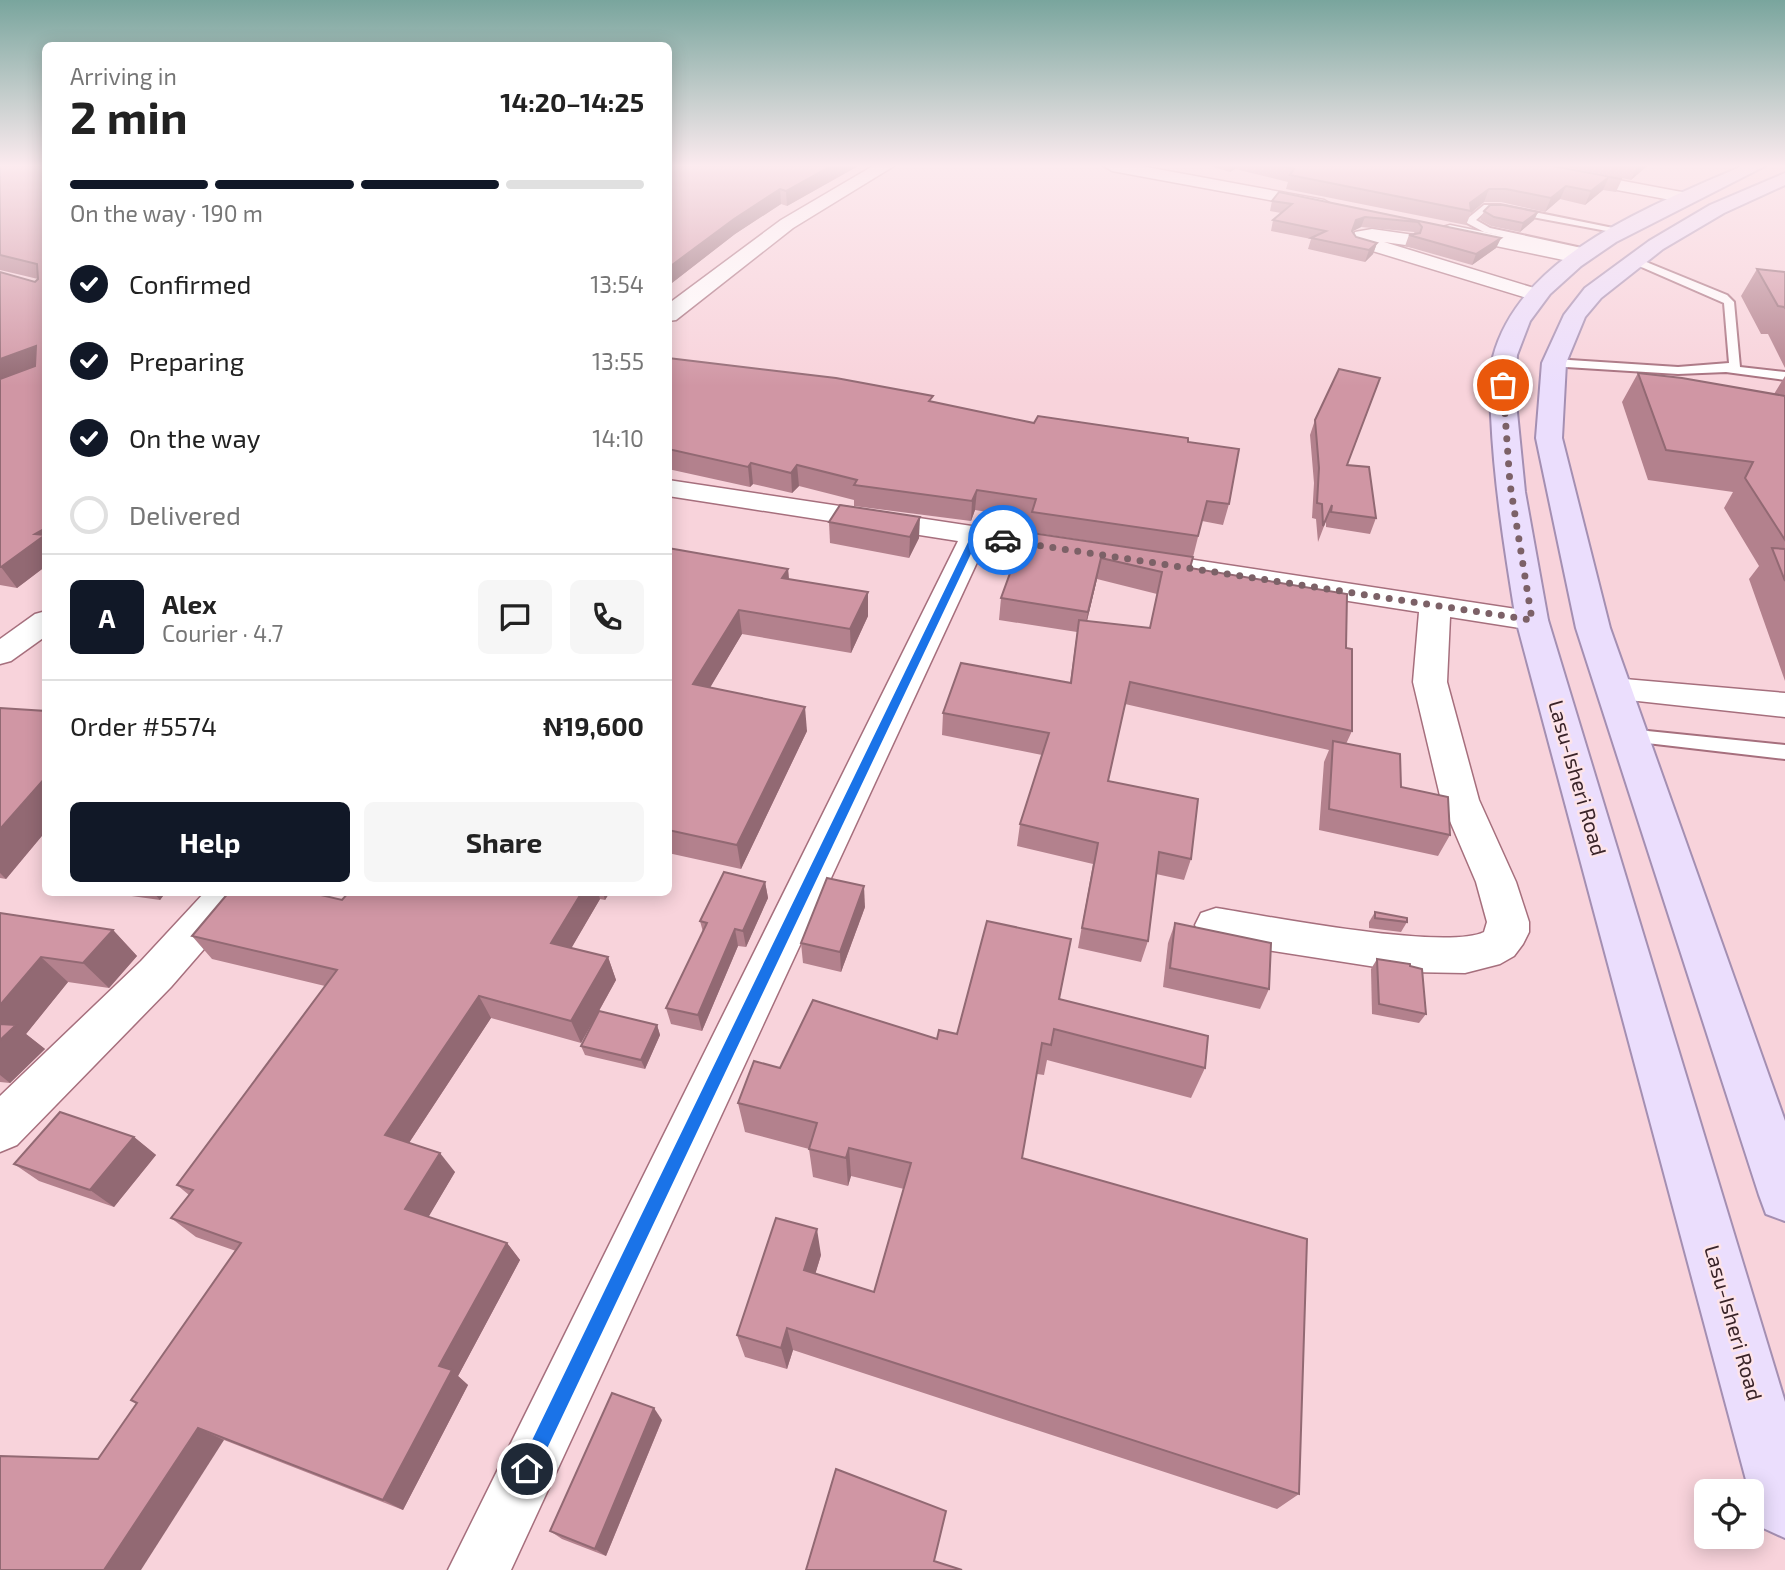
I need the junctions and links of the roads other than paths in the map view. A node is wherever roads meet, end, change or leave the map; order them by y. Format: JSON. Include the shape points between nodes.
{"nodes":[{"id":1,"x":766,"y":239,"type":"edge"},
{"id":2,"x":1361,"y":239,"type":"edge"},
{"id":3,"x":1415,"y":239,"type":"edge"},
{"id":4,"x":1490,"y":239,"type":"edge"},
{"id":5,"x":1517,"y":239,"type":"edge"},
{"id":6,"x":1606,"y":239,"type":"edge"},
{"id":7,"x":1637,"y":239,"type":"edge"},
{"id":8,"x":1645,"y":239,"type":"edge"},
{"id":9,"x":1629,"y":246,"type":"junction"},
{"id":10,"x":1579,"y":258,"type":"junction"},
{"id":11,"x":1537,"y":295,"type":"junction"},
{"id":12,"x":673,"y":306,"type":"edge"},
{"id":13,"x":1554,"y":363,"type":"junction"},
{"id":14,"x":1730,"y":369,"type":"junction"},
{"id":15,"x":1785,"y":376,"type":"edge"},
{"id":16,"x":672,"y":489,"type":"edge"},
{"id":17,"x":975,"y":536,"type":"junction"},
{"id":18,"x":1435,"y":605,"type":"junction"},
{"id":19,"x":1532,"y":620,"type":"junction"},
{"id":20,"x":42,"y":624,"type":"edge"},
{"id":21,"x":0,"y":654,"type":"edge"},
{"id":22,"x":1613,"y":689,"type":"junction"},
{"id":23,"x":1785,"y":705,"type":"edge"},
{"id":24,"x":1628,"y":735,"type":"junction"},
{"id":25,"x":1785,"y":752,"type":"edge"},
{"id":26,"x":226,"y":896,"type":"edge"},
{"id":27,"x":1216,"y":925,"type":"dead end"},
{"id":28,"x":1773,"y":1128,"type":"edge"},
{"id":29,"x":0,"y":1129,"type":"edge"},
{"id":30,"x":1785,"y":1195,"type":"edge"},
{"id":31,"x":1785,"y":1506,"type":"edge"},
{"id":32,"x":479,"y":1570,"type":"edge"}],
"edges":[{"from":1,"to":12,"type":"street"},
{"from":2,"to":11,"type":"street"},
{"from":3,"to":10,"type":"street"},
{"from":4,"to":10,"type":"street"},
{"from":5,"to":10,"type":"lane"},
{"from":6,"to":9,"type":"lane"},
{"from":7,"to":9,"type":"main road","name":"Lasu-Isheri Road"},
{"from":8,"to":9,"type":"main road","name":"Lasu-Isheri Road"},
{"from":9,"to":10,"type":"main road","name":"Lasu-Isheri Road"},
{"from":9,"to":13,"type":"main road","name":"Lasu-Isheri Road","via":[[1575,315]]},
{"from":9,"to":14,"type":"lane","via":[[1729,302],[1735,365]]},
{"from":10,"to":11,"type":"main road","name":"Lasu-Isheri Road"},
{"from":11,"to":19,"type":"main road","name":"Lasu-Isheri Road","via":[[1505,355],[1503,385],[1510,484]]},
{"from":13,"to":14,"type":"lane"},
{"from":13,"to":22,"type":"main road","name":"Lasu-Isheri Road","via":[[1549,438],[1593,628]]},
{"from":14,"to":15,"type":"lane"},
{"from":16,"to":17,"type":"street"},
{"from":17,"to":18,"type":"street"},
{"from":17,"to":32,"type":"street"},
{"from":18,"to":19,"type":"street"},
{"from":18,"to":27,"type":"street","via":[[1430,682],[1460,800],[1496,882],[1508,932],[1499,944],[1485,951],[1408,954]]},
{"from":19,"to":31,"type":"main road","name":"Lasu-Isheri Road"},
{"from":20,"to":21,"type":"street"},
{"from":22,"to":23,"type":"street"},
{"from":22,"to":24,"type":"main road","name":"Lasu-Isheri Road"},
{"from":24,"to":25,"type":"lane"},
{"from":24,"to":28,"type":"main road","name":"Lasu-Isheri Road"},
{"from":26,"to":29,"type":"street","via":[[156,974]]},
{"from":28,"to":30,"type":"main road","name":"Lasu-Isheri Road"}]}
